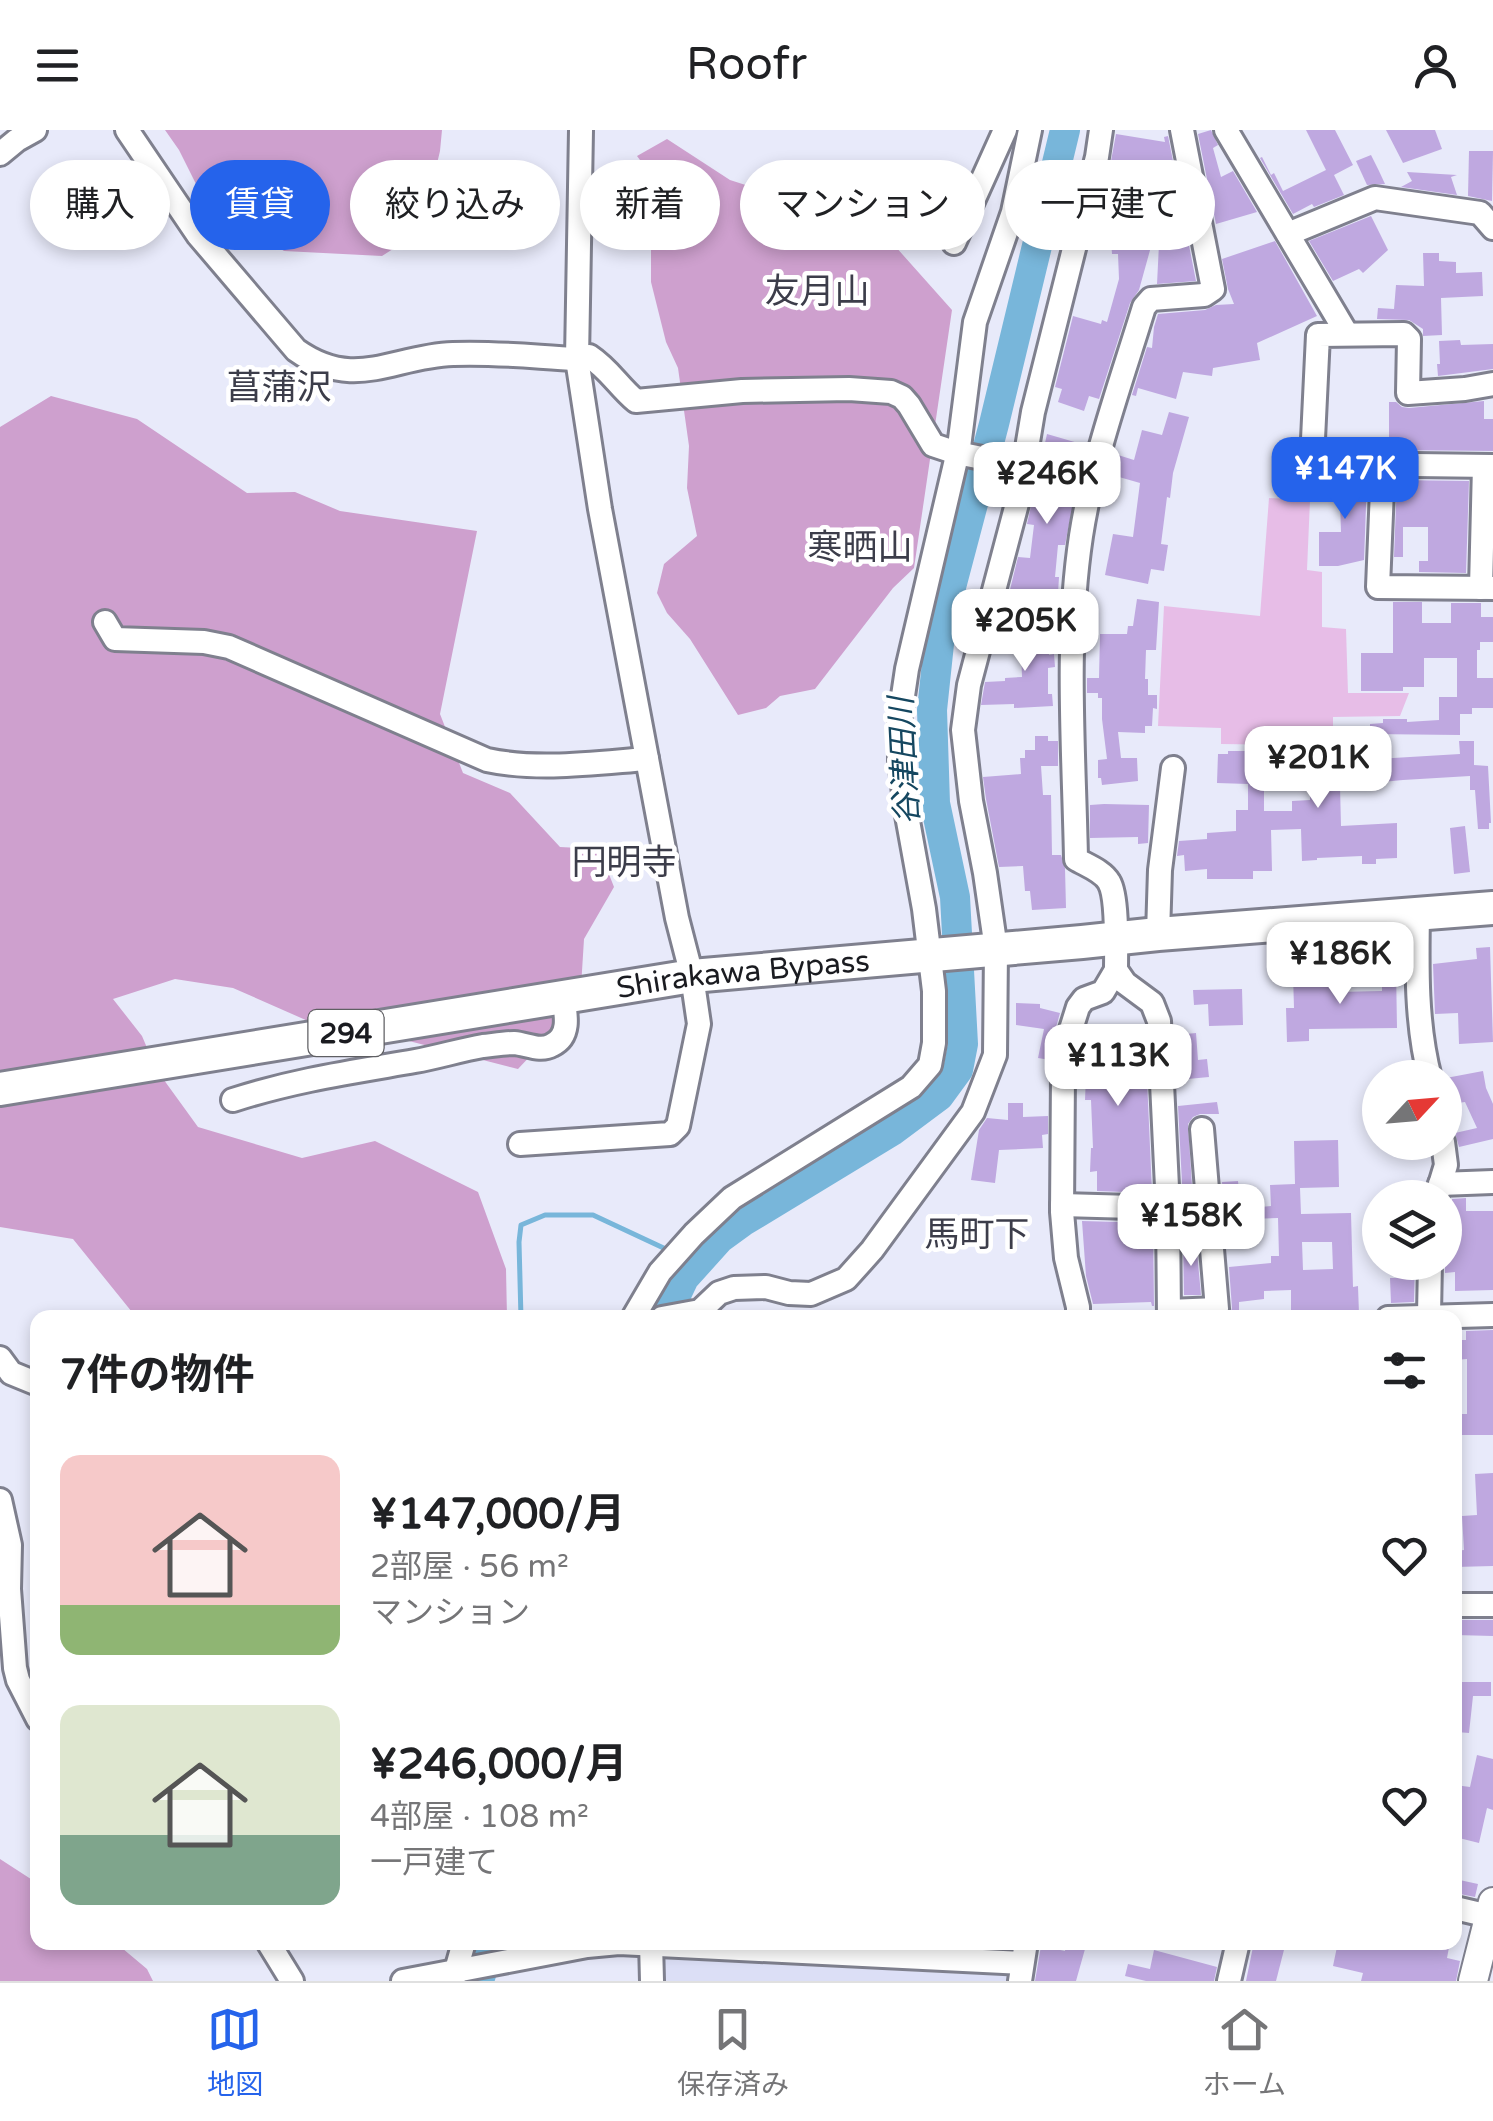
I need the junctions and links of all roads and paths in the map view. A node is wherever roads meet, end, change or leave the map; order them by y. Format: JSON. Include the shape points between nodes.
{"nodes":[{"id":1,"x":36,"y":130,"type":"edge"},
{"id":2,"x":114,"y":130,"type":"edge"},
{"id":3,"x":127,"y":130,"type":"edge"},
{"id":4,"x":581,"y":130,"type":"edge"},
{"id":5,"x":1006,"y":130,"type":"edge"},
{"id":6,"x":1030,"y":130,"type":"edge"},
{"id":7,"x":1101,"y":130,"type":"edge"},
{"id":8,"x":1182,"y":130,"type":"edge"},
{"id":9,"x":1226,"y":130,"type":"edge"},
{"id":10,"x":0,"y":154,"type":"edge"},
{"id":11,"x":985,"y":176,"type":"edge"},
{"id":12,"x":1493,"y":228,"type":"edge"},
{"id":13,"x":1288,"y":234,"type":"junction"},
{"id":14,"x":1347,"y":334,"type":"junction"},
{"id":15,"x":577,"y":358,"type":"junction"},
{"id":16,"x":1493,"y":384,"type":"edge"},
{"id":17,"x":962,"y":453,"type":"junction"},
{"id":18,"x":1383,"y":465,"type":"junction"},
{"id":19,"x":1022,"y":466,"type":"junction"},
{"id":20,"x":1488,"y":466,"type":"edge"},
{"id":21,"x":1487,"y":588,"type":"edge"},
{"id":22,"x":105,"y":622,"type":"dead end"},
{"id":23,"x":647,"y":759,"type":"junction"},
{"id":24,"x":1173,"y":768,"type":"dead end"},
{"id":25,"x":1493,"y":908,"type":"edge"},
{"id":26,"x":1418,"y":914,"type":"junction"},
{"id":27,"x":1158,"y":934,"type":"junction"},
{"id":28,"x":992,"y":950,"type":"junction"},
{"id":29,"x":932,"y":954,"type":"junction"},
{"id":30,"x":1116,"y":954,"type":"junction"},
{"id":31,"x":692,"y":976,"type":"junction"},
{"id":32,"x":564,"y":997,"type":"junction"},
{"id":33,"x":1425,"y":1060,"type":"edge"},
{"id":34,"x":0,"y":1089,"type":"edge"},
{"id":35,"x":233,"y":1100,"type":"dead end"},
{"id":36,"x":1202,"y":1129,"type":"dead end"},
{"id":37,"x":520,"y":1144,"type":"dead end"},
{"id":38,"x":1493,"y":1182,"type":"edge"},
{"id":39,"x":1462,"y":1187,"type":"edge"},
{"id":40,"x":1062,"y":1205,"type":"junction"},
{"id":41,"x":1168,"y":1207,"type":"junction"},
{"id":42,"x":1210,"y":1207,"type":"junction"},
{"id":43,"x":1430,"y":1280,"type":"edge"},
{"id":44,"x":638,"y":1310,"type":"edge"},
{"id":45,"x":704,"y":1310,"type":"edge"},
{"id":46,"x":1078,"y":1310,"type":"edge"},
{"id":47,"x":1169,"y":1310,"type":"edge"},
{"id":48,"x":1201,"y":1310,"type":"edge"},
{"id":49,"x":1429,"y":1310,"type":"edge"},
{"id":50,"x":1462,"y":1314,"type":"edge"},
{"id":51,"x":1493,"y":1314,"type":"edge"},
{"id":52,"x":4,"y":1373,"type":"edge"},
{"id":53,"x":30,"y":1381,"type":"edge"},
{"id":54,"x":0,"y":1500,"type":"edge"},
{"id":55,"x":1462,"y":1605,"type":"edge"},
{"id":56,"x":1493,"y":1605,"type":"edge"},
{"id":57,"x":30,"y":1703,"type":"edge"},
{"id":58,"x":1462,"y":1908,"type":"edge"},
{"id":59,"x":1491,"y":1909,"type":"edge"},
{"id":60,"x":273,"y":1950,"type":"edge"},
{"id":61,"x":561,"y":1950,"type":"edge"},
{"id":62,"x":651,"y":1950,"type":"edge"},
{"id":63,"x":775,"y":1950,"type":"edge"},
{"id":64,"x":1236,"y":1950,"type":"edge"},
{"id":65,"x":518,"y":1960,"type":"edge"},
{"id":66,"x":1022,"y":1962,"type":"edge"},
{"id":67,"x":457,"y":1974,"type":"edge"},
{"id":68,"x":292,"y":1981,"type":"edge"},
{"id":69,"x":404,"y":1981,"type":"edge"},
{"id":70,"x":652,"y":1981,"type":"edge"},
{"id":71,"x":1229,"y":1981,"type":"edge"},
{"id":72,"x":1473,"y":1981,"type":"edge"}],
"edges":[{"from":1,"to":10,"type":"street"},
{"from":2,"to":3,"type":"street"},
{"from":3,"to":15,"type":"street","via":[[198,234],[314,363],[360,372],[450,354]]},
{"from":4,"to":15,"type":"street"},
{"from":5,"to":11,"type":"street"},
{"from":6,"to":17,"type":"street","via":[[1013,212],[974,322]]},
{"from":7,"to":19,"type":"street"},
{"from":8,"to":30,"type":"street","via":[[1213,289],[1144,306],[1081,536],[1072,636],[1076,858],[1110,883]]},
{"from":9,"to":13,"type":"street"},
{"from":12,"to":13,"type":"street","via":[[1480,213],[1375,198]]},
{"from":13,"to":14,"type":"street"},
{"from":14,"to":16,"type":"street","via":[[1410,339],[1408,393]]},
{"from":14,"to":18,"type":"street","via":[[1318,335],[1324,462]]},
{"from":15,"to":17,"type":"street","via":[[589,356],[606,368],[636,401],[742,390],[891,392],[910,405],[933,445]]},
{"from":15,"to":23,"type":"street"},
{"from":17,"to":19,"type":"street"},
{"from":17,"to":29,"type":"street","via":[[900,716],[906,810]]},
{"from":18,"to":20,"type":"street"},
{"from":18,"to":21,"type":"street","via":[[1378,588]]},
{"from":19,"to":28,"type":"street","via":[[963,730]]},
{"from":20,"to":21,"type":"street"},
{"from":22,"to":23,"type":"street","via":[[115,639],[228,648],[486,760],[531,765]]},
{"from":23,"to":31,"type":"street"},
{"from":24,"to":27,"type":"street"},
{"from":25,"to":26,"type":"highway","name":"Shirakawa Bypass","number":"294"},
{"from":26,"to":27,"type":"highway","name":"Shirakawa Bypass","number":"294"},
{"from":26,"to":33,"type":"street"},
{"from":27,"to":30,"type":"highway","name":"Shirakawa Bypass","number":"294"},
{"from":28,"to":29,"type":"highway","name":"Shirakawa Bypass","number":"294"},
{"from":28,"to":30,"type":"highway","name":"Shirakawa Bypass","number":"294"},
{"from":28,"to":45,"type":"street","via":[[995,1055],[973,1112],[872,1250],[846,1278],[811,1294],[734,1288]]},
{"from":29,"to":31,"type":"highway","name":"Shirakawa Bypass","number":"294"},
{"from":29,"to":44,"type":"street","via":[[934,1043],[930,1065],[911,1088],[732,1198],[660,1272]]},
{"from":30,"to":40,"type":"street","via":[[1103,992],[1078,1007],[1066,1042]]},
{"from":30,"to":41,"type":"street","via":[[1126,984],[1152,1003],[1159,1021]]},
{"from":31,"to":32,"type":"highway","name":"Shirakawa Bypass","number":"294"},
{"from":31,"to":37,"type":"street","via":[[699,1024],[678,1126],[670,1134]]},
{"from":32,"to":34,"type":"highway","name":"Shirakawa Bypass","number":"294"},
{"from":32,"to":35,"type":"street","via":[[564,1034],[544,1048],[486,1046],[278,1085]]},
{"from":36,"to":42,"type":"street"},
{"from":38,"to":39,"type":"street"},
{"from":40,"to":41,"type":"street"},
{"from":40,"to":46,"type":"street"},
{"from":41,"to":42,"type":"street"},
{"from":41,"to":47,"type":"street"},
{"from":42,"to":48,"type":"street","via":[[1217,1308]]},
{"from":43,"to":49,"type":"street"},
{"from":50,"to":51,"type":"street"},
{"from":52,"to":53,"type":"street"},
{"from":54,"to":57,"type":"street","via":[[10,1545],[14,1668]]},
{"from":55,"to":56,"type":"street"},
{"from":58,"to":59,"type":"street"},
{"from":59,"to":72,"type":"main road"},
{"from":60,"to":68,"type":"street"},
{"from":61,"to":65,"type":"street"},
{"from":62,"to":70,"type":"street"},
{"from":63,"to":66,"type":"street"},
{"from":64,"to":71,"type":"street"},
{"from":65,"to":67,"type":"street"},
{"from":67,"to":69,"type":"street"}]}
